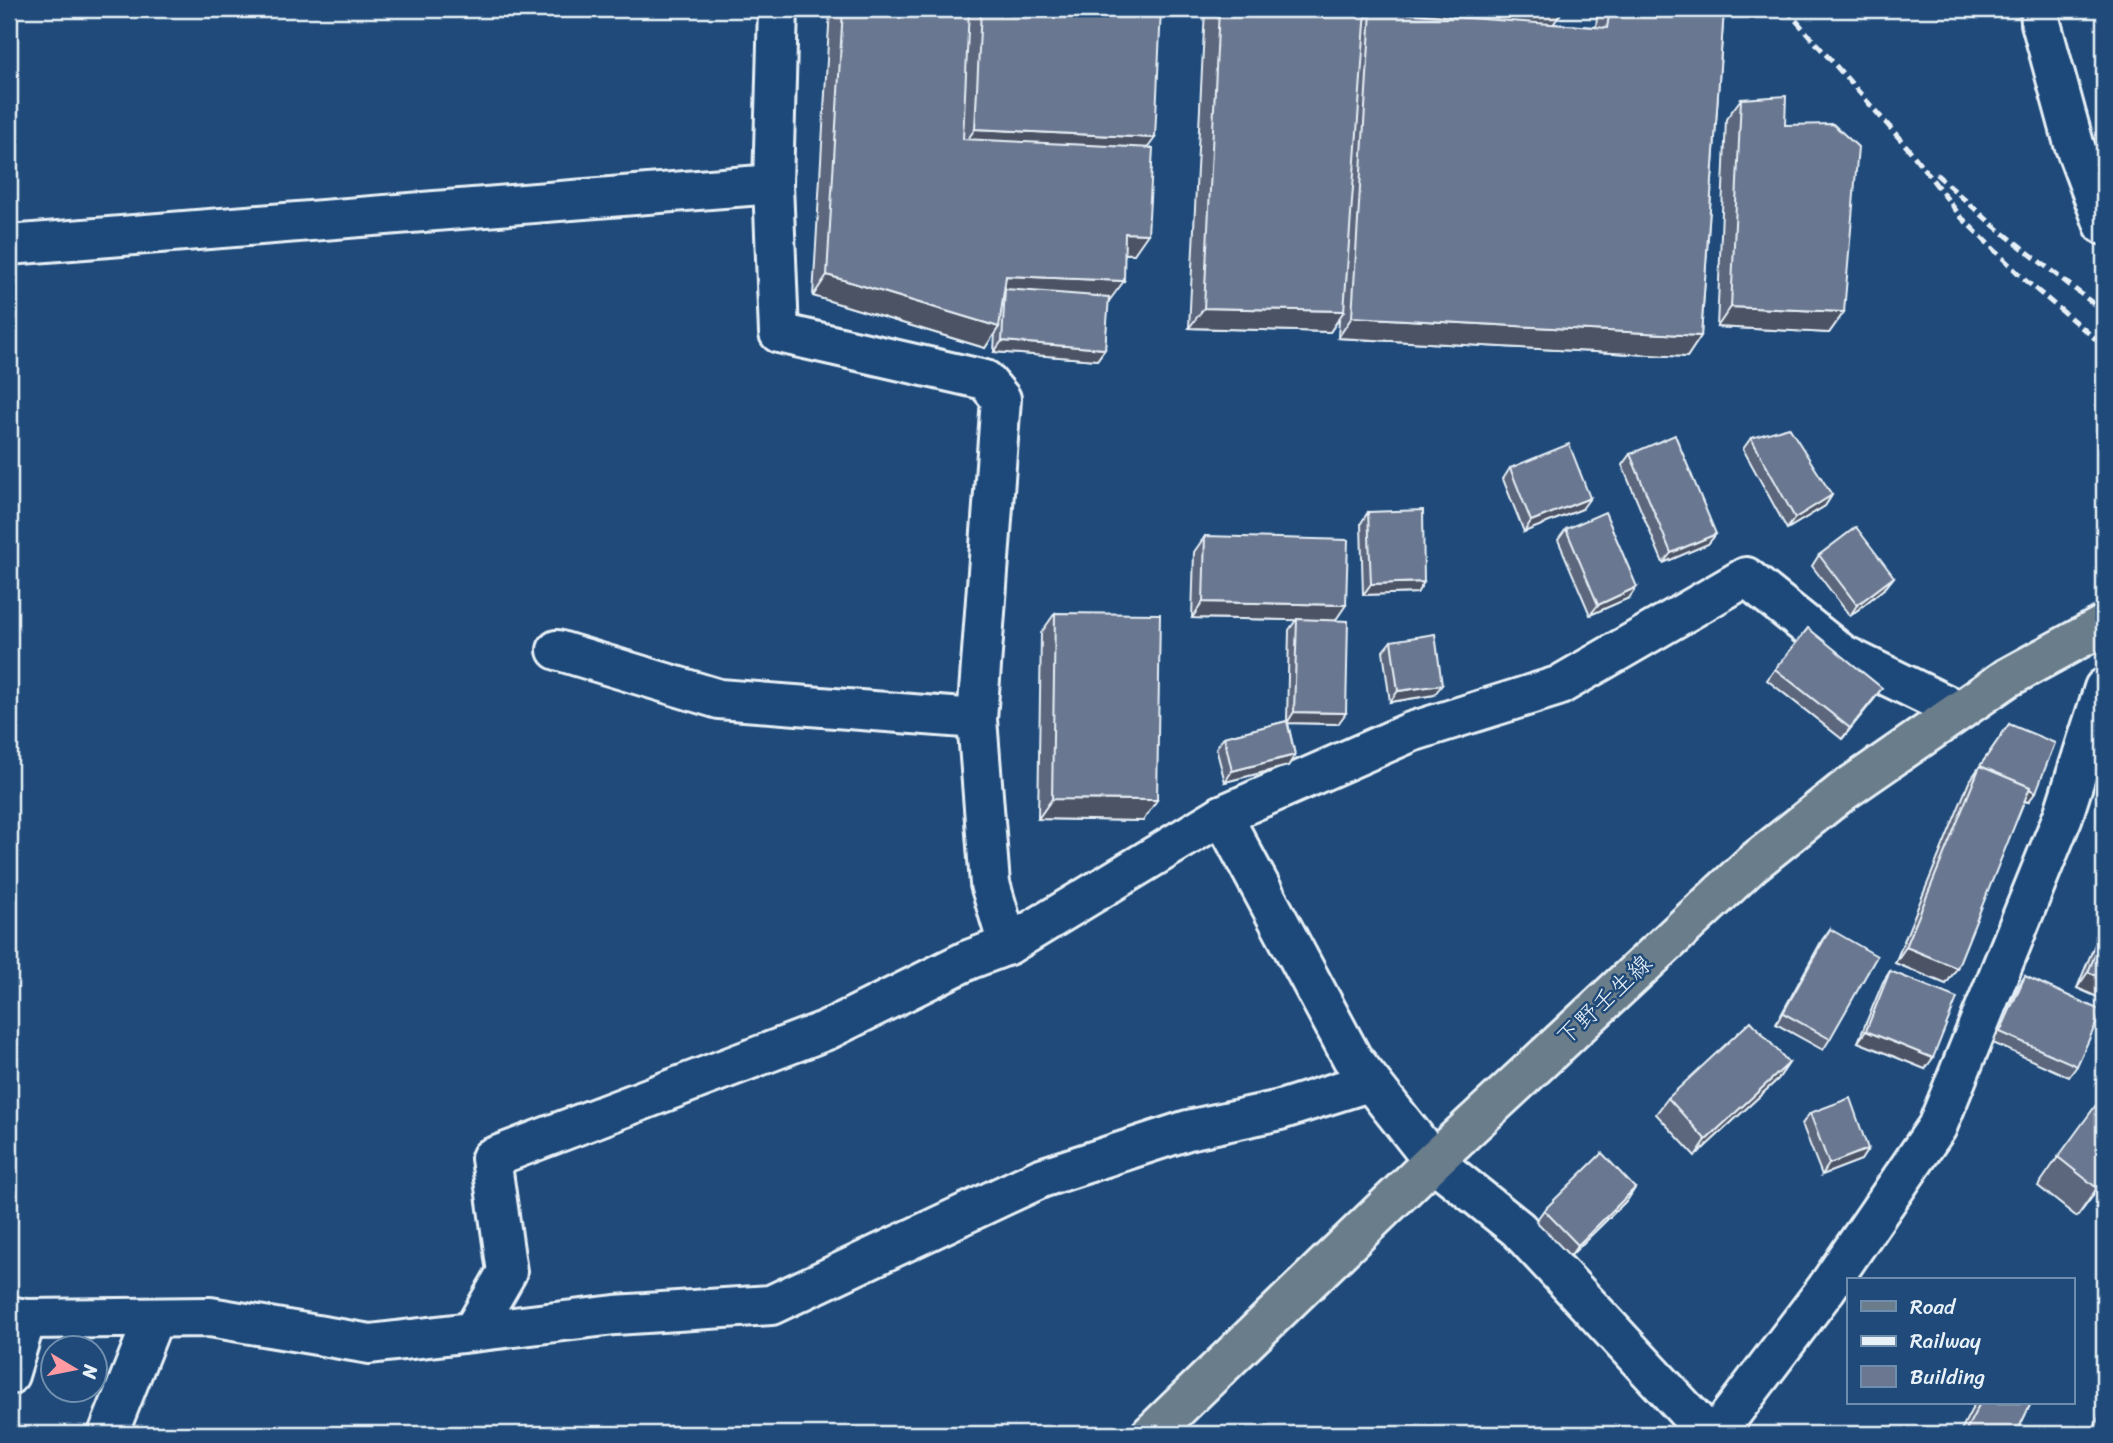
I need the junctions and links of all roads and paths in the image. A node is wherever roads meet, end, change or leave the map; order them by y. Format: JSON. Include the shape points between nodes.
{"nodes":[{"id":1,"x":778,"y":9,"type":"edge"},
{"id":2,"x":2040,"y":9,"type":"edge"},
{"id":3,"x":773,"y":184,"type":"junction"},
{"id":4,"x":2104,"y":225,"type":"edge"},
{"id":5,"x":9,"y":245,"type":"edge"},
{"id":6,"x":2104,"y":625,"type":"edge"},
{"id":7,"x":557,"y":650,"type":"dead end"},
{"id":8,"x":2104,"y":688,"type":"edge"},
{"id":9,"x":1959,"y":711,"type":"junction"},
{"id":10,"x":977,"y":719,"type":"junction"},
{"id":11,"x":1222,"y":815,"type":"junction"},
{"id":12,"x":1009,"y":945,"type":"junction"},
{"id":13,"x":1369,"y":1082,"type":"junction"},
{"id":14,"x":1433,"y":1161,"type":"junction"},
{"id":15,"x":17,"y":1317,"type":"edge"},
{"id":16,"x":155,"y":1318,"type":"junction"},
{"id":17,"x":473,"y":1331,"type":"junction"},
{"id":18,"x":9,"y":1375,"type":"edge"},
{"id":19,"x":108,"y":1434,"type":"edge"},
{"id":20,"x":1151,"y":1434,"type":"edge"},
{"id":21,"x":1708,"y":1434,"type":"edge"},
{"id":22,"x":1716,"y":1434,"type":"edge"}],
"edges":[{"from":1,"to":3,"type":"street"},
{"from":2,"to":4,"type":"street","via":[[2074,144]]},
{"from":3,"to":5,"type":"street"},
{"from":3,"to":10,"type":"street","via":[[779,332],[985,380],[1001,399]]},
{"from":6,"to":9,"type":"main road","name":"下野壬生線","via":[[2007,678]]},
{"from":7,"to":10,"type":"street","via":[[719,699]]},
{"from":8,"to":22,"type":"street","via":[[2063,816],[1937,1127],[1826,1289]]},
{"from":9,"to":11,"type":"street","via":[[1842,654],[1746,577],[1558,686],[1411,732]]},
{"from":9,"to":14,"type":"main road","name":"下野壬生線","via":[[1842,792],[1753,863]]},
{"from":10,"to":12,"type":"street","via":[[990,884]]},
{"from":11,"to":12,"type":"street"},
{"from":11,"to":13,"type":"street"},
{"from":12,"to":17,"type":"street","via":[[968,960],[827,1030],[491,1158],[507,1272]]},
{"from":13,"to":14,"type":"street"},
{"from":13,"to":17,"type":"street","via":[[1280,1110],[1188,1130],[1041,1178],[771,1305],[615,1315]]},
{"from":14,"to":20,"type":"main road","name":"下野壬生線"},
{"from":14,"to":21,"type":"street","via":[[1518,1229]]},
{"from":15,"to":16,"type":"street"},
{"from":15,"to":18,"type":"street"},
{"from":16,"to":17,"type":"street","via":[[210,1317],[370,1344]]},
{"from":16,"to":19,"type":"street"}]}
